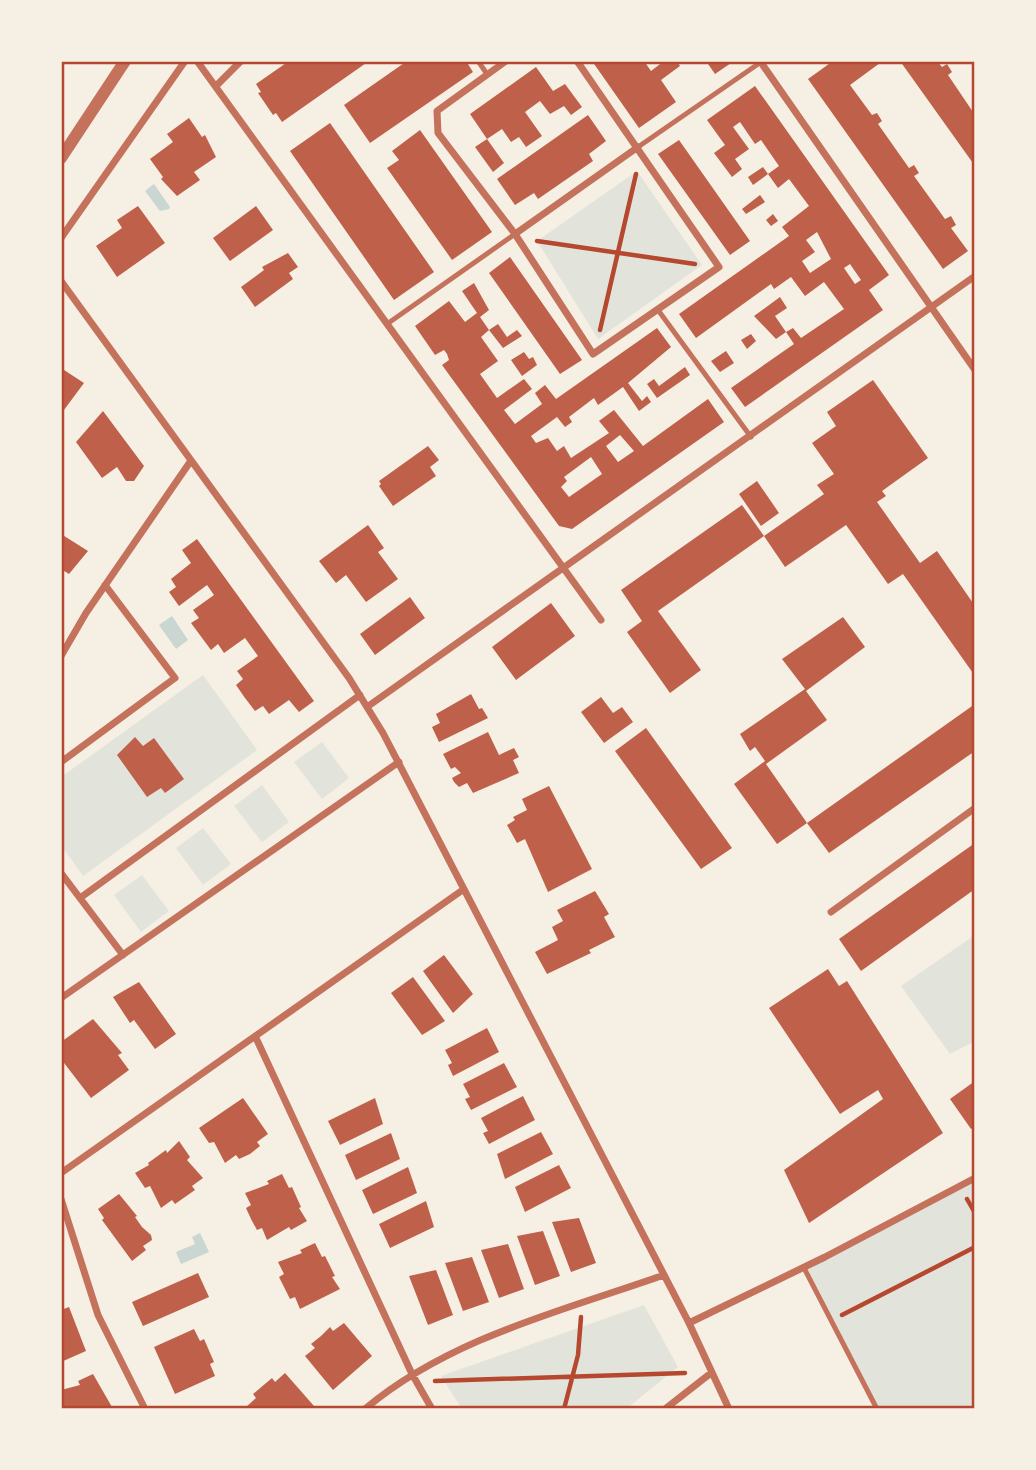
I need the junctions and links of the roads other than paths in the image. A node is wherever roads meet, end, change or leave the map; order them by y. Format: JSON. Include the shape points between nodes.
{"nodes":[{"id":1,"x":125,"y":61,"type":"edge"},
{"id":2,"x":185,"y":61,"type":"edge"},
{"id":3,"x":197,"y":61,"type":"edge"},
{"id":4,"x":240,"y":61,"type":"edge"},
{"id":5,"x":478,"y":61,"type":"edge"},
{"id":6,"x":506,"y":61,"type":"edge"},
{"id":7,"x":577,"y":61,"type":"edge"},
{"id":8,"x":761,"y":62,"type":"edge"},
{"id":9,"x":487,"y":74,"type":"junction"},
{"id":10,"x":216,"y":86,"type":"junction"},
{"id":11,"x":638,"y":148,"type":"junction"},
{"id":12,"x":61,"y":158,"type":"edge"},
{"id":13,"x":514,"y":234,"type":"junction"},
{"id":14,"x":61,"y":238,"type":"edge"},
{"id":15,"x":975,"y":276,"type":"edge"},
{"id":16,"x":61,"y":281,"type":"edge"},
{"id":17,"x":931,"y":308,"type":"junction"},
{"id":18,"x":658,"y":310,"type":"junction"},
{"id":19,"x":387,"y":324,"type":"junction"},
{"id":20,"x":975,"y":370,"type":"edge"},
{"id":21,"x":751,"y":437,"type":"junction"},
{"id":22,"x":190,"y":462,"type":"junction"},
{"id":23,"x":564,"y":569,"type":"junction"},
{"id":24,"x":105,"y":585,"type":"junction"},
{"id":25,"x":601,"y":620,"type":"dead end"},
{"id":26,"x":61,"y":656,"type":"edge"},
{"id":27,"x":360,"y":695,"type":"junction"},
{"id":28,"x":367,"y":707,"type":"junction"},
{"id":29,"x":61,"y":762,"type":"edge"},
{"id":30,"x":399,"y":762,"type":"junction"},
{"id":31,"x":975,"y":808,"type":"edge"},
{"id":32,"x":61,"y":873,"type":"edge"},
{"id":33,"x":464,"y":890,"type":"junction"},
{"id":34,"x":80,"y":898,"type":"junction"},
{"id":35,"x":831,"y":912,"type":"dead end"},
{"id":36,"x":123,"y":955,"type":"junction"},
{"id":37,"x":61,"y":998,"type":"edge"},
{"id":38,"x":256,"y":1038,"type":"junction"},
{"id":39,"x":61,"y":1173,"type":"edge"},
{"id":40,"x":975,"y":1178,"type":"edge"},
{"id":41,"x":61,"y":1199,"type":"edge"},
{"id":42,"x":804,"y":1268,"type":"junction"},
{"id":43,"x":664,"y":1275,"type":"junction"},
{"id":44,"x":689,"y":1323,"type":"junction"},
{"id":45,"x":711,"y":1373,"type":"junction"},
{"id":46,"x":414,"y":1378,"type":"junction"},
{"id":47,"x":145,"y":1409,"type":"edge"},
{"id":48,"x":365,"y":1409,"type":"edge"},
{"id":49,"x":432,"y":1409,"type":"edge"},
{"id":50,"x":665,"y":1409,"type":"edge"},
{"id":51,"x":729,"y":1409,"type":"edge"},
{"id":52,"x":877,"y":1409,"type":"edge"}],
"edges":[{"from":1,"to":12,"type":"street"},
{"from":2,"to":14,"type":"street"},
{"from":3,"to":10,"type":"street"},
{"from":4,"to":10,"type":"street"},
{"from":5,"to":9,"type":"lane"},
{"from":6,"to":9,"type":"street"},
{"from":7,"to":11,"type":"street"},
{"from":8,"to":11,"type":"lane"},
{"from":8,"to":17,"type":"street"},
{"from":9,"to":13,"type":"street","via":[[438,111],[438,133]]},
{"from":10,"to":19,"type":"street"},
{"from":11,"to":13,"type":"street"},
{"from":11,"to":18,"type":"street","via":[[719,267]]},
{"from":13,"to":18,"type":"street","via":[[593,354]]},
{"from":13,"to":19,"type":"lane"},
{"from":15,"to":17,"type":"street"},
{"from":16,"to":22,"type":"street"},
{"from":17,"to":20,"type":"street"},
{"from":17,"to":21,"type":"street"},
{"from":18,"to":21,"type":"lane"},
{"from":19,"to":23,"type":"street"},
{"from":21,"to":23,"type":"street"},
{"from":22,"to":24,"type":"street"},
{"from":22,"to":27,"type":"street"},
{"from":23,"to":25,"type":"street"},
{"from":23,"to":28,"type":"street"},
{"from":24,"to":26,"type":"street"},
{"from":24,"to":29,"type":"street","via":[[175,678]]},
{"from":27,"to":28,"type":"street"},
{"from":27,"to":34,"type":"street"},
{"from":28,"to":30,"type":"street"},
{"from":30,"to":33,"type":"street"},
{"from":30,"to":36,"type":"street"},
{"from":31,"to":35,"type":"street"},
{"from":32,"to":34,"type":"street"},
{"from":33,"to":38,"type":"street"},
{"from":33,"to":43,"type":"street"},
{"from":34,"to":36,"type":"street"},
{"from":36,"to":37,"type":"street"},
{"from":38,"to":39,"type":"street"},
{"from":38,"to":46,"type":"street"},
{"from":40,"to":42,"type":"street"},
{"from":41,"to":47,"type":"street","via":[[99,1315]]},
{"from":42,"to":44,"type":"street"},
{"from":42,"to":52,"type":"lane"},
{"from":43,"to":44,"type":"street"},
{"from":43,"to":46,"type":"street","via":[[472,1343]]},
{"from":44,"to":45,"type":"street"},
{"from":45,"to":50,"type":"street"},
{"from":45,"to":51,"type":"street"},
{"from":46,"to":48,"type":"street"},
{"from":46,"to":49,"type":"street"}]}
